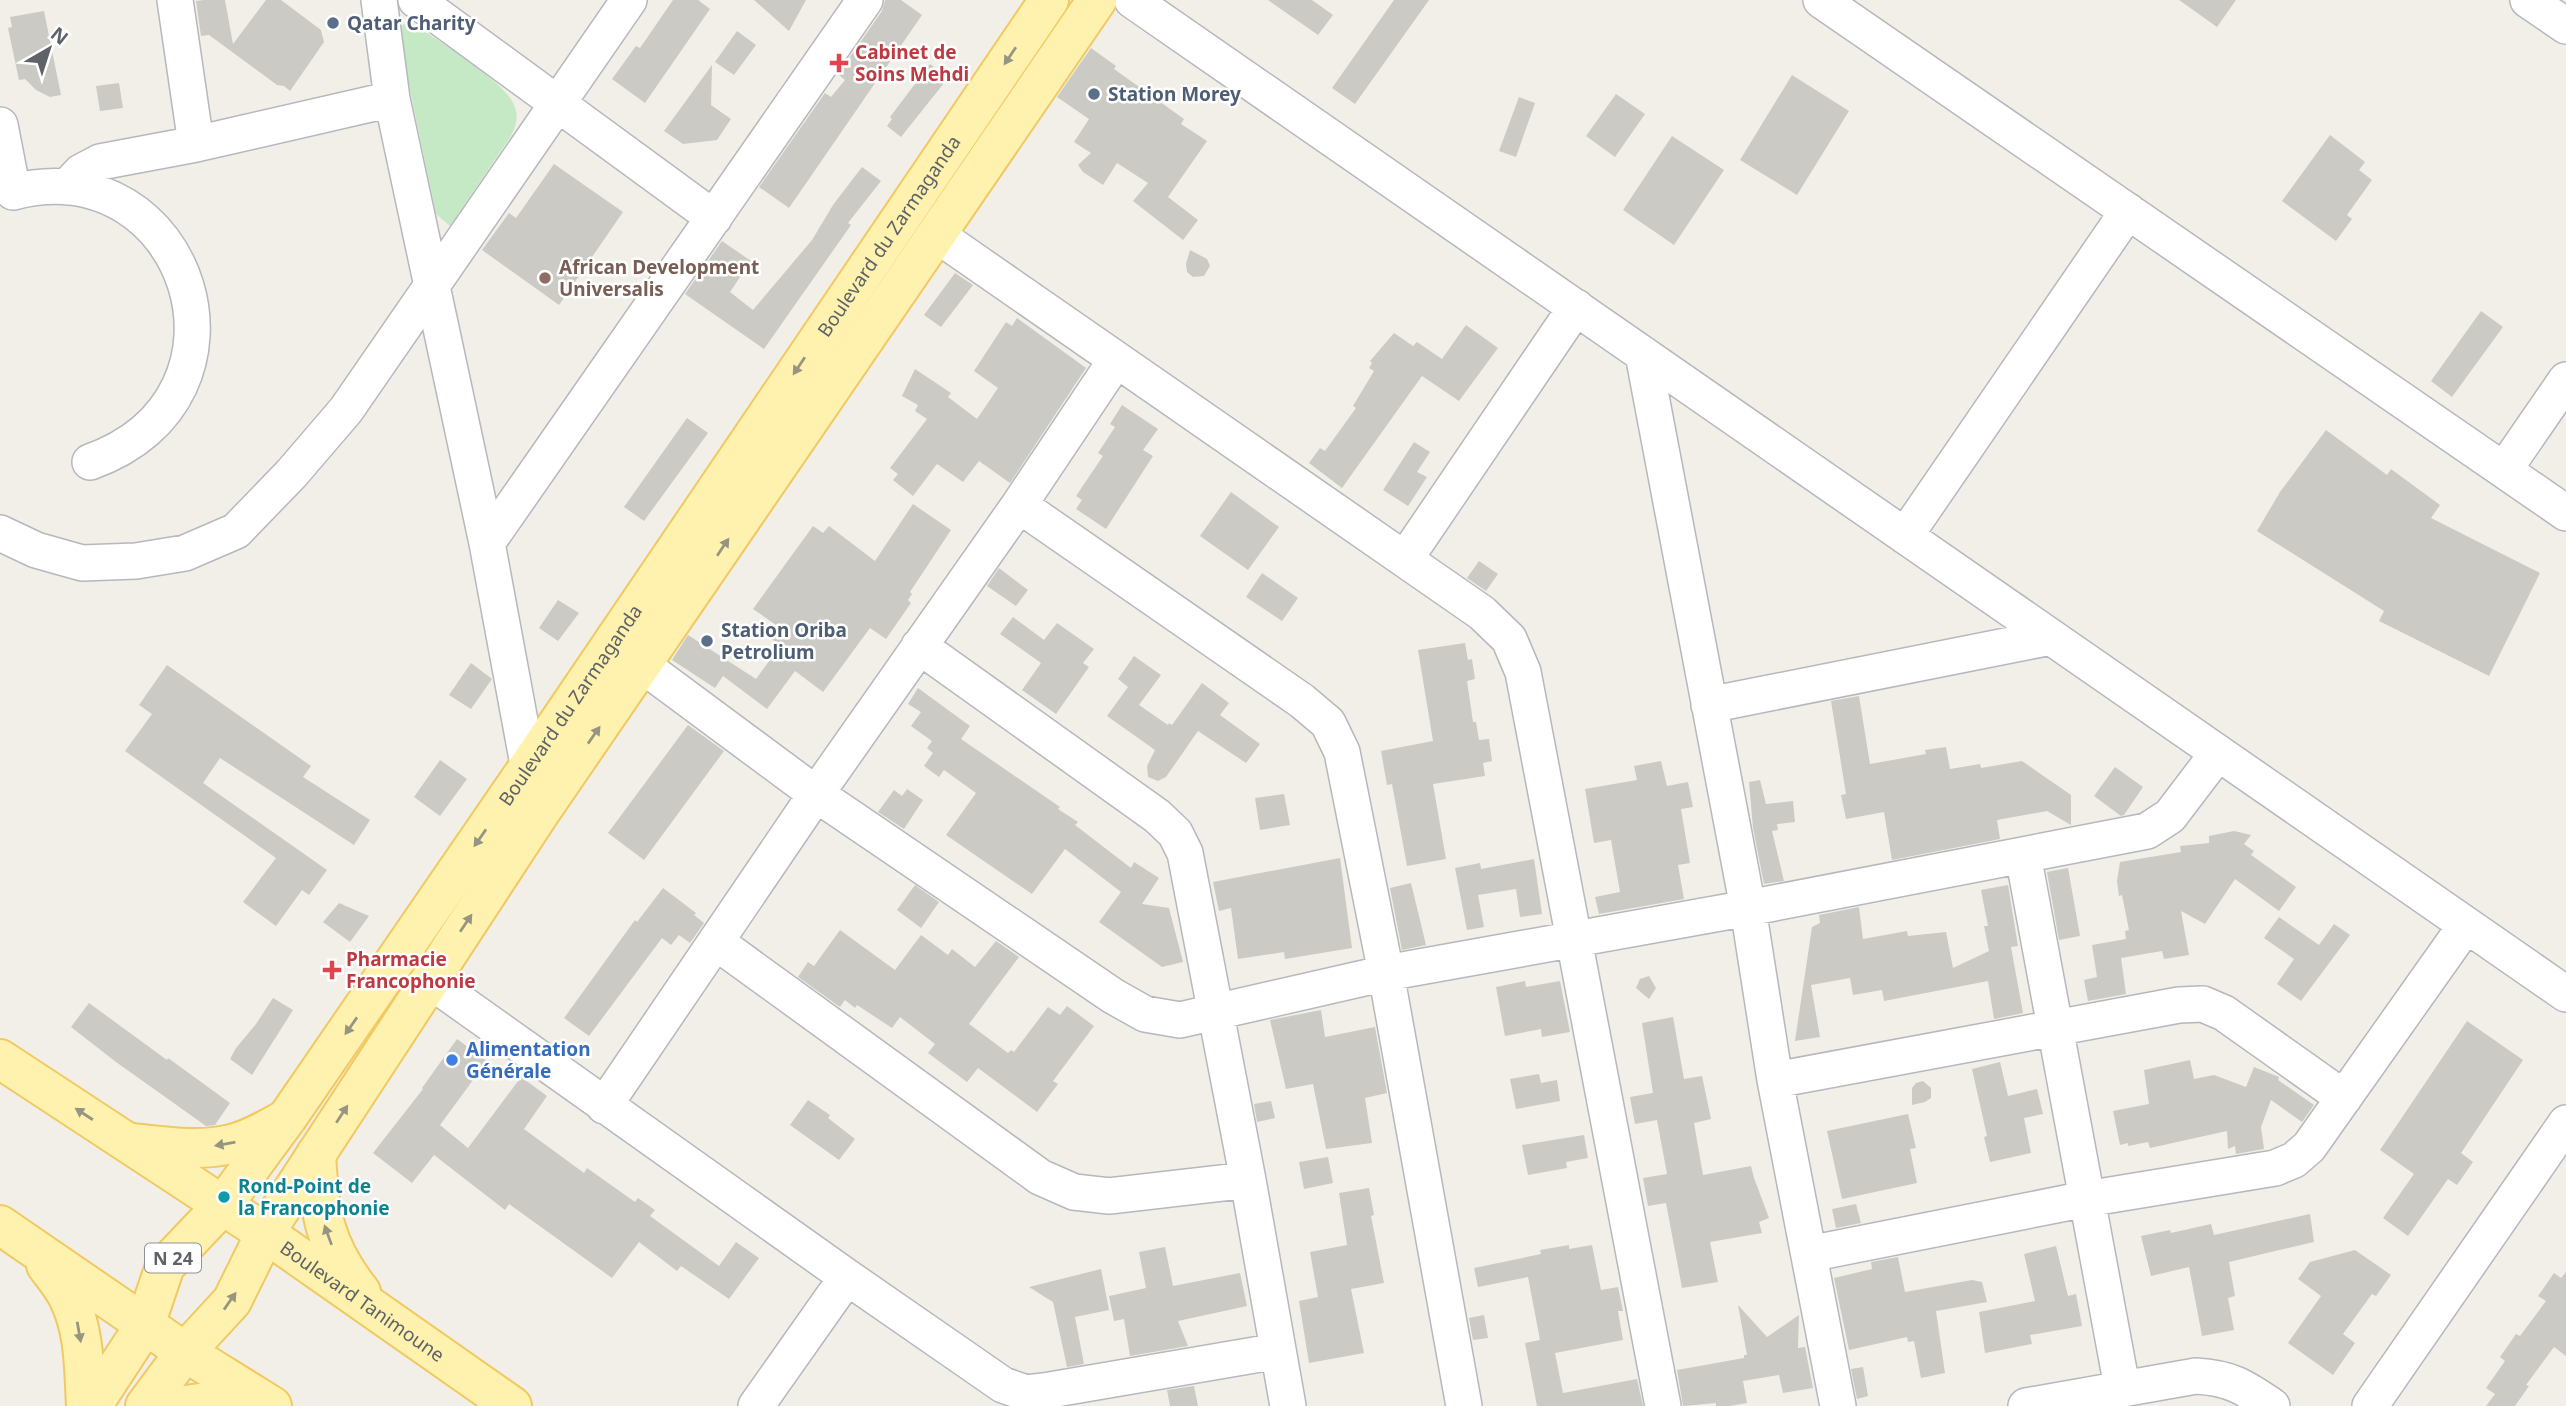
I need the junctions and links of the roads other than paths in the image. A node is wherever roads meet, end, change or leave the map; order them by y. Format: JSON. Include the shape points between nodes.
{"nodes":[{"id":1,"x":175,"y":0,"type":"edge"},
{"id":2,"x":379,"y":0,"type":"edge"},
{"id":3,"x":416,"y":0,"type":"edge"},
{"id":4,"x":629,"y":0,"type":"edge"},
{"id":5,"x":865,"y":0,"type":"edge"},
{"id":6,"x":1049,"y":0,"type":"edge"},
{"id":7,"x":1097,"y":0,"type":"edge"},
{"id":8,"x":1132,"y":0,"type":"edge"},
{"id":9,"x":1821,"y":0,"type":"edge"},
{"id":10,"x":2528,"y":0,"type":"edge"},
{"id":11,"x":2566,"y":26,"type":"edge"},
{"id":12,"x":391,"y":99,"type":"junction"},
{"id":13,"x":557,"y":104,"type":"junction"},
{"id":14,"x":0,"y":125,"type":"edge"},
{"id":15,"x":196,"y":144,"type":"junction"},
{"id":16,"x":67,"y":187,"type":"junction"},
{"id":17,"x":2128,"y":211,"type":"junction"},
{"id":18,"x":714,"y":218,"type":"junction"},
{"id":19,"x":937,"y":235,"type":"junction"},
{"id":20,"x":431,"y":289,"type":"junction"},
{"id":21,"x":1576,"y":307,"type":"junction"},
{"id":22,"x":1643,"y":354,"type":"junction"},
{"id":23,"x":1116,"y":360,"type":"junction"},
{"id":24,"x":2566,"y":380,"type":"edge"},
{"id":25,"x":90,"y":462,"type":"dead end"},
{"id":26,"x":2504,"y":470,"type":"junction"},
{"id":27,"x":1019,"y":505,"type":"junction"},
{"id":28,"x":2566,"y":513,"type":"edge"},
{"id":29,"x":0,"y":533,"type":"edge"},
{"id":30,"x":1905,"y":536,"type":"junction"},
{"id":31,"x":487,"y":543,"type":"junction"},
{"id":32,"x":1405,"y":559,"type":"junction"},
{"id":33,"x":2051,"y":637,"type":"junction"},
{"id":34,"x":919,"y":646,"type":"junction"},
{"id":35,"x":642,"y":665,"type":"junction"},
{"id":36,"x":1709,"y":705,"type":"junction"},
{"id":37,"x":2218,"y":753,"type":"junction"},
{"id":38,"x":527,"y":769,"type":"junction"},
{"id":39,"x":816,"y":794,"type":"junction"},
{"id":40,"x":539,"y":814,"type":"junction"},
{"id":41,"x":2023,"y":855,"type":"junction"},
{"id":42,"x":1748,"y":908,"type":"junction"},
{"id":43,"x":2466,"y":925,"type":"junction"},
{"id":44,"x":1575,"y":940,"type":"junction"},
{"id":45,"x":716,"y":942,"type":"junction"},
{"id":46,"x":1387,"y":973,"type":"junction"},
{"id":47,"x":429,"y":980,"type":"junction"},
{"id":48,"x":2566,"y":994,"type":"edge"},
{"id":49,"x":1216,"y":1011,"type":"junction"},
{"id":50,"x":2054,"y":1028,"type":"junction"},
{"id":51,"x":0,"y":1059,"type":"edge"},
{"id":52,"x":1775,"y":1080,"type":"junction"},
{"id":53,"x":2344,"y":1098,"type":"junction"},
{"id":54,"x":604,"y":1106,"type":"junction"},
{"id":55,"x":287,"y":1118,"type":"junction"},
{"id":56,"x":2566,"y":1123,"type":"edge"},
{"id":57,"x":127,"y":1142,"type":"junction"},
{"id":58,"x":316,"y":1154,"type":"junction"},
{"id":59,"x":1248,"y":1180,"type":"junction"},
{"id":60,"x":2086,"y":1199,"type":"junction"},
{"id":61,"x":223,"y":1205,"type":"junction"},
{"id":62,"x":0,"y":1225,"type":"edge"},
{"id":63,"x":265,"y":1233,"type":"junction"},
{"id":64,"x":37,"y":1251,"type":"junction"},
{"id":65,"x":1810,"y":1254,"type":"junction"},
{"id":66,"x":847,"y":1277,"type":"junction"},
{"id":67,"x":377,"y":1313,"type":"junction"},
{"id":68,"x":145,"y":1325,"type":"junction"},
{"id":69,"x":1278,"y":1351,"type":"junction"},
{"id":70,"x":185,"y":1352,"type":"junction"},
{"id":71,"x":2122,"y":1387,"type":"junction"},
{"id":72,"x":86,"y":1406,"type":"edge"},
{"id":73,"x":92,"y":1406,"type":"edge"},
{"id":74,"x":145,"y":1406,"type":"edge"},
{"id":75,"x":180,"y":1406,"type":"edge"},
{"id":76,"x":252,"y":1406,"type":"edge"},
{"id":77,"x":272,"y":1406,"type":"edge"},
{"id":78,"x":512,"y":1406,"type":"edge"},
{"id":79,"x":757,"y":1406,"type":"edge"},
{"id":80,"x":1288,"y":1406,"type":"edge"},
{"id":81,"x":1464,"y":1406,"type":"edge"},
{"id":82,"x":1663,"y":1406,"type":"edge"},
{"id":83,"x":1838,"y":1406,"type":"edge"},
{"id":84,"x":2026,"y":1406,"type":"edge"},
{"id":85,"x":2272,"y":1406,"type":"edge"},
{"id":86,"x":2370,"y":1406,"type":"edge"}],
"edges":[{"from":1,"to":15,"type":"street"},
{"from":2,"to":12,"type":"street"},
{"from":3,"to":13,"type":"street"},
{"from":4,"to":13,"type":"street"},
{"from":5,"to":18,"type":"street"},
{"from":6,"to":38,"type":"main road","name":"Boulevard du Zarmaganda","number":"N 24","one_way":true},
{"from":7,"to":19,"type":"main road","name":"Boulevard du Zarmaganda"},
{"from":8,"to":21,"type":"street"},
{"from":9,"to":17,"type":"street"},
{"from":10,"to":11,"type":"street"},
{"from":12,"to":15,"type":"street"},
{"from":12,"to":20,"type":"street"},
{"from":13,"to":18,"type":"street"},
{"from":13,"to":20,"type":"street"},
{"from":14,"to":16,"type":"street","via":[[13,192]]},
{"from":15,"to":16,"type":"street","via":[[100,162],[81,172]]},
{"from":16,"to":25,"type":"street","via":[[108,198],[144,220],[172,253],[192,313],[185,375],[164,413],[131,444]]},
{"from":17,"to":26,"type":"street"},
{"from":17,"to":30,"type":"street"},
{"from":18,"to":31,"type":"street"},
{"from":19,"to":23,"type":"street"},
{"from":35,"to":19,"type":"main road","name":"Boulevard du Zarmaganda","one_way":true},
{"from":20,"to":29,"type":"street","via":[[346,410],[236,531],[185,553],[82,563],[36,550]]},
{"from":20,"to":31,"type":"street"},
{"from":21,"to":22,"type":"street"},
{"from":21,"to":32,"type":"street"},
{"from":22,"to":30,"type":"street"},
{"from":22,"to":36,"type":"street"},
{"from":23,"to":27,"type":"street"},
{"from":23,"to":32,"type":"street"},
{"from":24,"to":26,"type":"street"},
{"from":26,"to":28,"type":"street"},
{"from":27,"to":34,"type":"street"},
{"from":27,"to":46,"type":"street","via":[[1328,723],[1342,752]]},
{"from":30,"to":33,"type":"street"},
{"from":31,"to":38,"type":"street"},
{"from":32,"to":44,"type":"street","via":[[1482,612],[1509,639],[1523,672]]},
{"from":33,"to":36,"type":"street"},
{"from":33,"to":37,"type":"street"},
{"from":34,"to":39,"type":"street"},
{"from":34,"to":49,"type":"street","via":[[1175,833],[1185,853]]},
{"from":35,"to":39,"type":"street"},
{"from":40,"to":35,"type":"main road","name":"Boulevard du Zarmaganda","one_way":true},
{"from":36,"to":42,"type":"street"},
{"from":37,"to":41,"type":"street","via":[[2170,816],[2147,831]]},
{"from":37,"to":43,"type":"street"},
{"from":38,"to":40,"type":"street"},
{"from":38,"to":55,"type":"main road","name":"Boulevard du Zarmaganda","number":"N 24","one_way":true},
{"from":39,"to":45,"type":"street"},
{"from":39,"to":49,"type":"street","via":[[1145,1014],[1180,1020]]},
{"from":47,"to":40,"type":"main road","name":"Boulevard du Zarmaganda","one_way":true},
{"from":41,"to":42,"type":"street"},
{"from":41,"to":50,"type":"street"},
{"from":42,"to":44,"type":"street"},
{"from":42,"to":52,"type":"street"},
{"from":43,"to":48,"type":"street"},
{"from":43,"to":53,"type":"street"},
{"from":44,"to":46,"type":"street"},
{"from":44,"to":82,"type":"street"},
{"from":45,"to":54,"type":"street"},
{"from":45,"to":59,"type":"street","via":[[1040,1177],[1074,1192],[1109,1196]]},
{"from":46,"to":49,"type":"street"},
{"from":46,"to":81,"type":"street"},
{"from":47,"to":54,"type":"street"},
{"from":58,"to":47,"type":"main road","name":"Boulevard du Zarmaganda","one_way":true},
{"from":49,"to":59,"type":"street"},
{"from":50,"to":52,"type":"street"},
{"from":50,"to":53,"type":"street","via":[[2203,1004],[2224,1013]]},
{"from":50,"to":60,"type":"street"},
{"from":57,"to":51,"type":"main road","name":"Boulevard Tanimoune","one_way":true},
{"from":52,"to":65,"type":"street"},
{"from":53,"to":60,"type":"street","via":[[2309,1147],[2275,1168]]},
{"from":54,"to":66,"type":"street"},
{"from":55,"to":57,"type":"main road","one_way":true,"via":[[231,1144],[200,1148]]},
{"from":55,"to":61,"type":"main road","name":"Boulevard du Zarmaganda","number":"N 24"},
{"from":56,"to":86,"type":"street"},
{"from":57,"to":61,"type":"main road","name":"Boulevard Tanimoune"},
{"from":58,"to":63,"type":"main road","name":"Boulevard du Zarmaganda"},
{"from":67,"to":58,"type":"main road","one_way":true,"via":[[342,1266],[327,1235]]},
{"from":59,"to":69,"type":"street"},
{"from":60,"to":65,"type":"street"},
{"from":60,"to":71,"type":"street"},
{"from":61,"to":63,"type":"main road","name":"Boulevard Tanimoune"},
{"from":61,"to":68,"type":"main road","name":"Boulevard du Zarmaganda","number":"N 24","via":[[165,1266]]},
{"from":62,"to":64,"type":"main road"},
{"from":63,"to":67,"type":"main road","name":"Boulevard Tanimoune"},
{"from":70,"to":63,"type":"main road","name":"Boulevard du Zarmaganda","one_way":true,"via":[[232,1301]]},
{"from":64,"to":68,"type":"main road"},
{"from":64,"to":72,"type":"main road","one_way":true,"via":[[76,1315]]},
{"from":65,"to":83,"type":"street"},
{"from":66,"to":69,"type":"street","via":[[1003,1385],[1026,1393]]},
{"from":66,"to":79,"type":"street"},
{"from":67,"to":78,"type":"main road","name":"Boulevard Tanimoune"},
{"from":68,"to":70,"type":"main road"},
{"from":68,"to":73,"type":"main road","name":"Boulevard du Zarmaganda","number":"N 24"},
{"from":69,"to":80,"type":"street"},
{"from":70,"to":74,"type":"main road","name":"Boulevard du Zarmaganda"},
{"from":70,"to":77,"type":"main road"},
{"from":71,"to":84,"type":"street"},
{"from":71,"to":85,"type":"street","via":[[2196,1376],[2222,1377]]},
{"from":75,"to":76,"type":"main road","via":[[206,1402]]}]}
